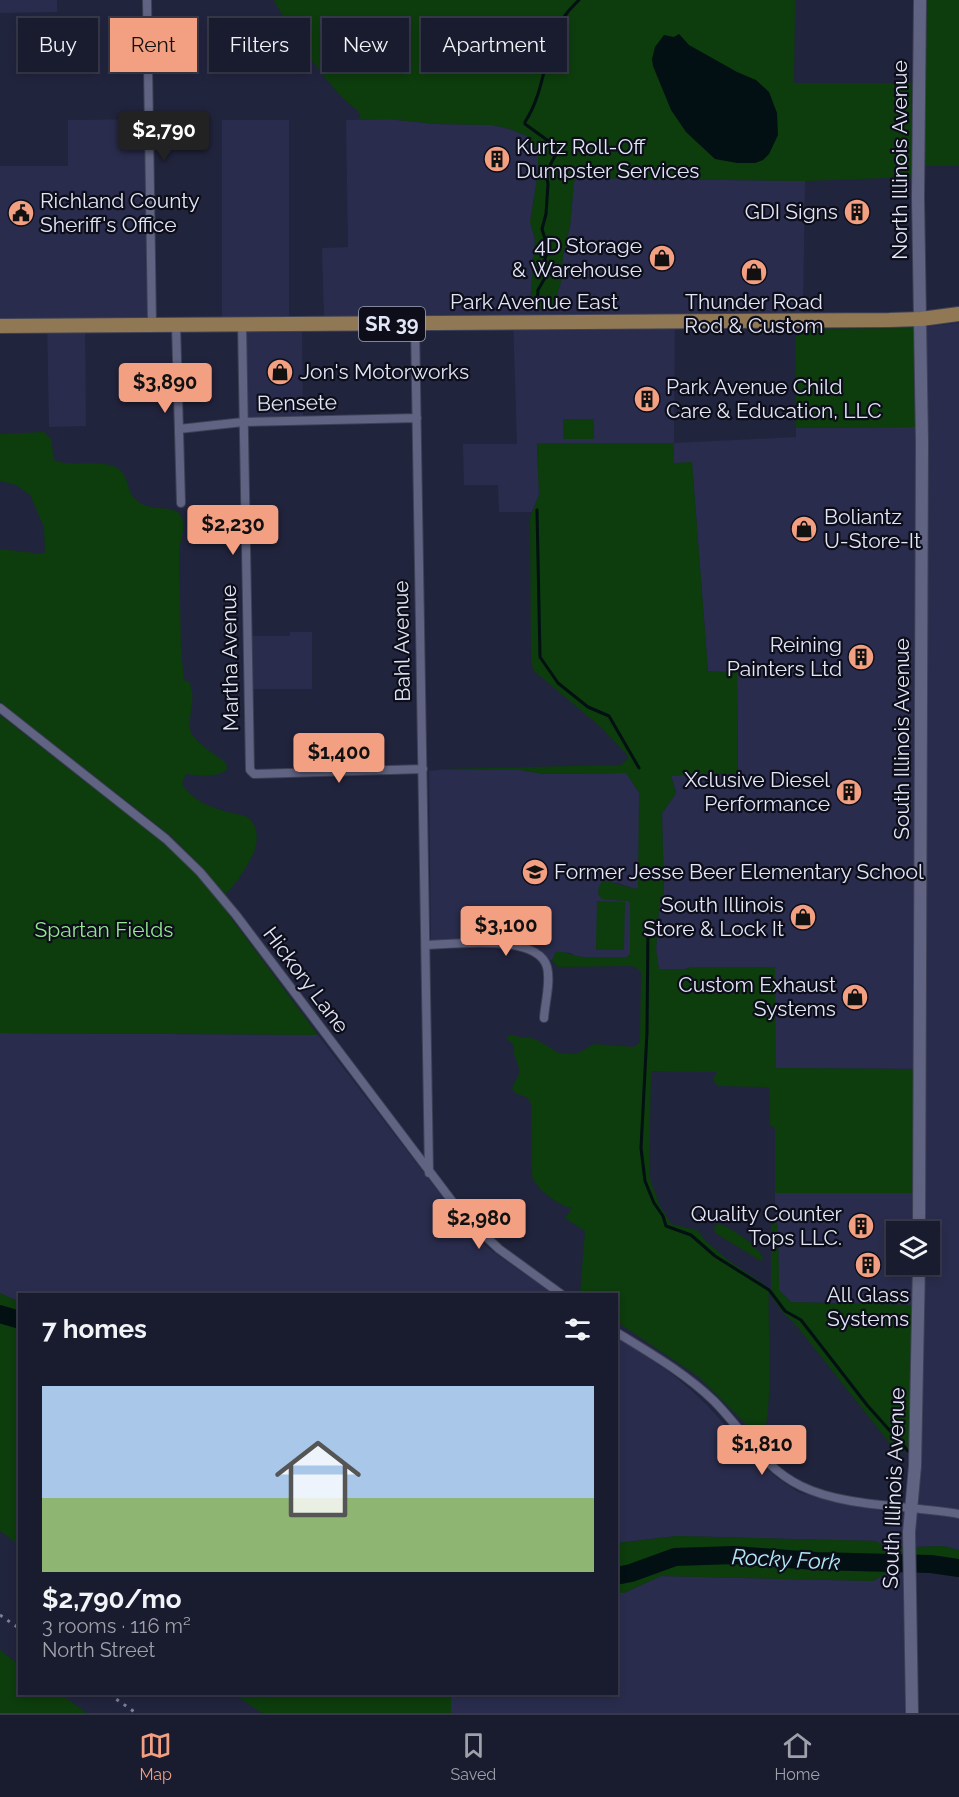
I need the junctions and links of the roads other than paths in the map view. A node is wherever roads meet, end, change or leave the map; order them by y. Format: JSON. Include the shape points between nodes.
{"nodes":[{"id":1,"x":147,"y":0,"type":"edge"},
{"id":2,"x":920,"y":0,"type":"edge"},
{"id":3,"x":959,"y":314,"type":"edge"},
{"id":4,"x":921,"y":319,"type":"junction"},
{"id":5,"x":242,"y":324,"type":"junction"},
{"id":6,"x":415,"y":324,"type":"junction"},
{"id":7,"x":152,"y":325,"type":"junction"},
{"id":8,"x":176,"y":325,"type":"junction"},
{"id":9,"x":0,"y":326,"type":"edge"},
{"id":10,"x":417,"y":418,"type":"junction"},
{"id":11,"x":243,"y":422,"type":"junction"},
{"id":12,"x":179,"y":429,"type":"junction"},
{"id":13,"x":181,"y":503,"type":"dead end"},
{"id":14,"x":0,"y":708,"type":"edge"},
{"id":15,"x":423,"y":769,"type":"junction"},
{"id":16,"x":426,"y":945,"type":"junction"},
{"id":17,"x":544,"y":1018,"type":"dead end"},
{"id":18,"x":429,"y":1173,"type":"junction"},
{"id":19,"x":919,"y":1221,"type":"edge"},
{"id":20,"x":919,"y":1275,"type":"edge"},
{"id":21,"x":560,"y":1293,"type":"edge"},
{"id":22,"x":618,"y":1333,"type":"edge"},
{"id":23,"x":911,"y":1508,"type":"junction"},
{"id":24,"x":959,"y":1514,"type":"edge"},
{"id":25,"x":912,"y":1713,"type":"edge"}],
"edges":[{"from":1,"to":7,"type":"street"},
{"from":2,"to":4,"type":"main road","name":"North Illinois Avenue"},
{"from":3,"to":4,"type":"main road","name":"Park Avenue East","number":"SR 39"},
{"from":4,"to":6,"type":"main road","name":"Park Avenue East","number":"SR 39"},
{"from":4,"to":19,"type":"main road","name":"South Illinois Avenue"},
{"from":5,"to":6,"type":"main road","name":"Park Avenue East","number":"SR 39"},
{"from":5,"to":8,"type":"main road","name":"Park Avenue East","number":"SR 39"},
{"from":5,"to":11,"type":"street","name":"Martha Avenue"},
{"from":6,"to":10,"type":"street","name":"Bahl Avenue"},
{"from":7,"to":8,"type":"main road","name":"Park Avenue East","number":"SR 39"},
{"from":7,"to":9,"type":"main road","name":"Park Avenue East","number":"SR 39"},
{"from":8,"to":12,"type":"street"},
{"from":10,"to":11,"type":"street","name":"Bensete"},
{"from":10,"to":15,"type":"street","name":"Bahl Avenue"},
{"from":11,"to":12,"type":"street","name":"Bensete"},
{"from":11,"to":15,"type":"street","name":"Martha Avenue","via":[[250,770],[254,774]]},
{"from":12,"to":13,"type":"street"},
{"from":14,"to":18,"type":"street","name":"Hickory Lane","via":[[166,839],[200,872]]},
{"from":15,"to":16,"type":"street","name":"Bahl Avenue"},
{"from":16,"to":17,"type":"street","via":[[510,944],[532,949],[547,967]]},
{"from":16,"to":18,"type":"street","name":"Bahl Avenue"},
{"from":18,"to":21,"type":"street","name":"Hickory Lane","via":[[479,1233]]},
{"from":20,"to":23,"type":"main road","name":"South Illinois Avenue"},
{"from":22,"to":23,"type":"street","via":[[706,1394],[771,1467],[787,1479],[827,1495]]},
{"from":23,"to":24,"type":"street"},
{"from":23,"to":25,"type":"main road","name":"South Illinois Avenue"}]}
